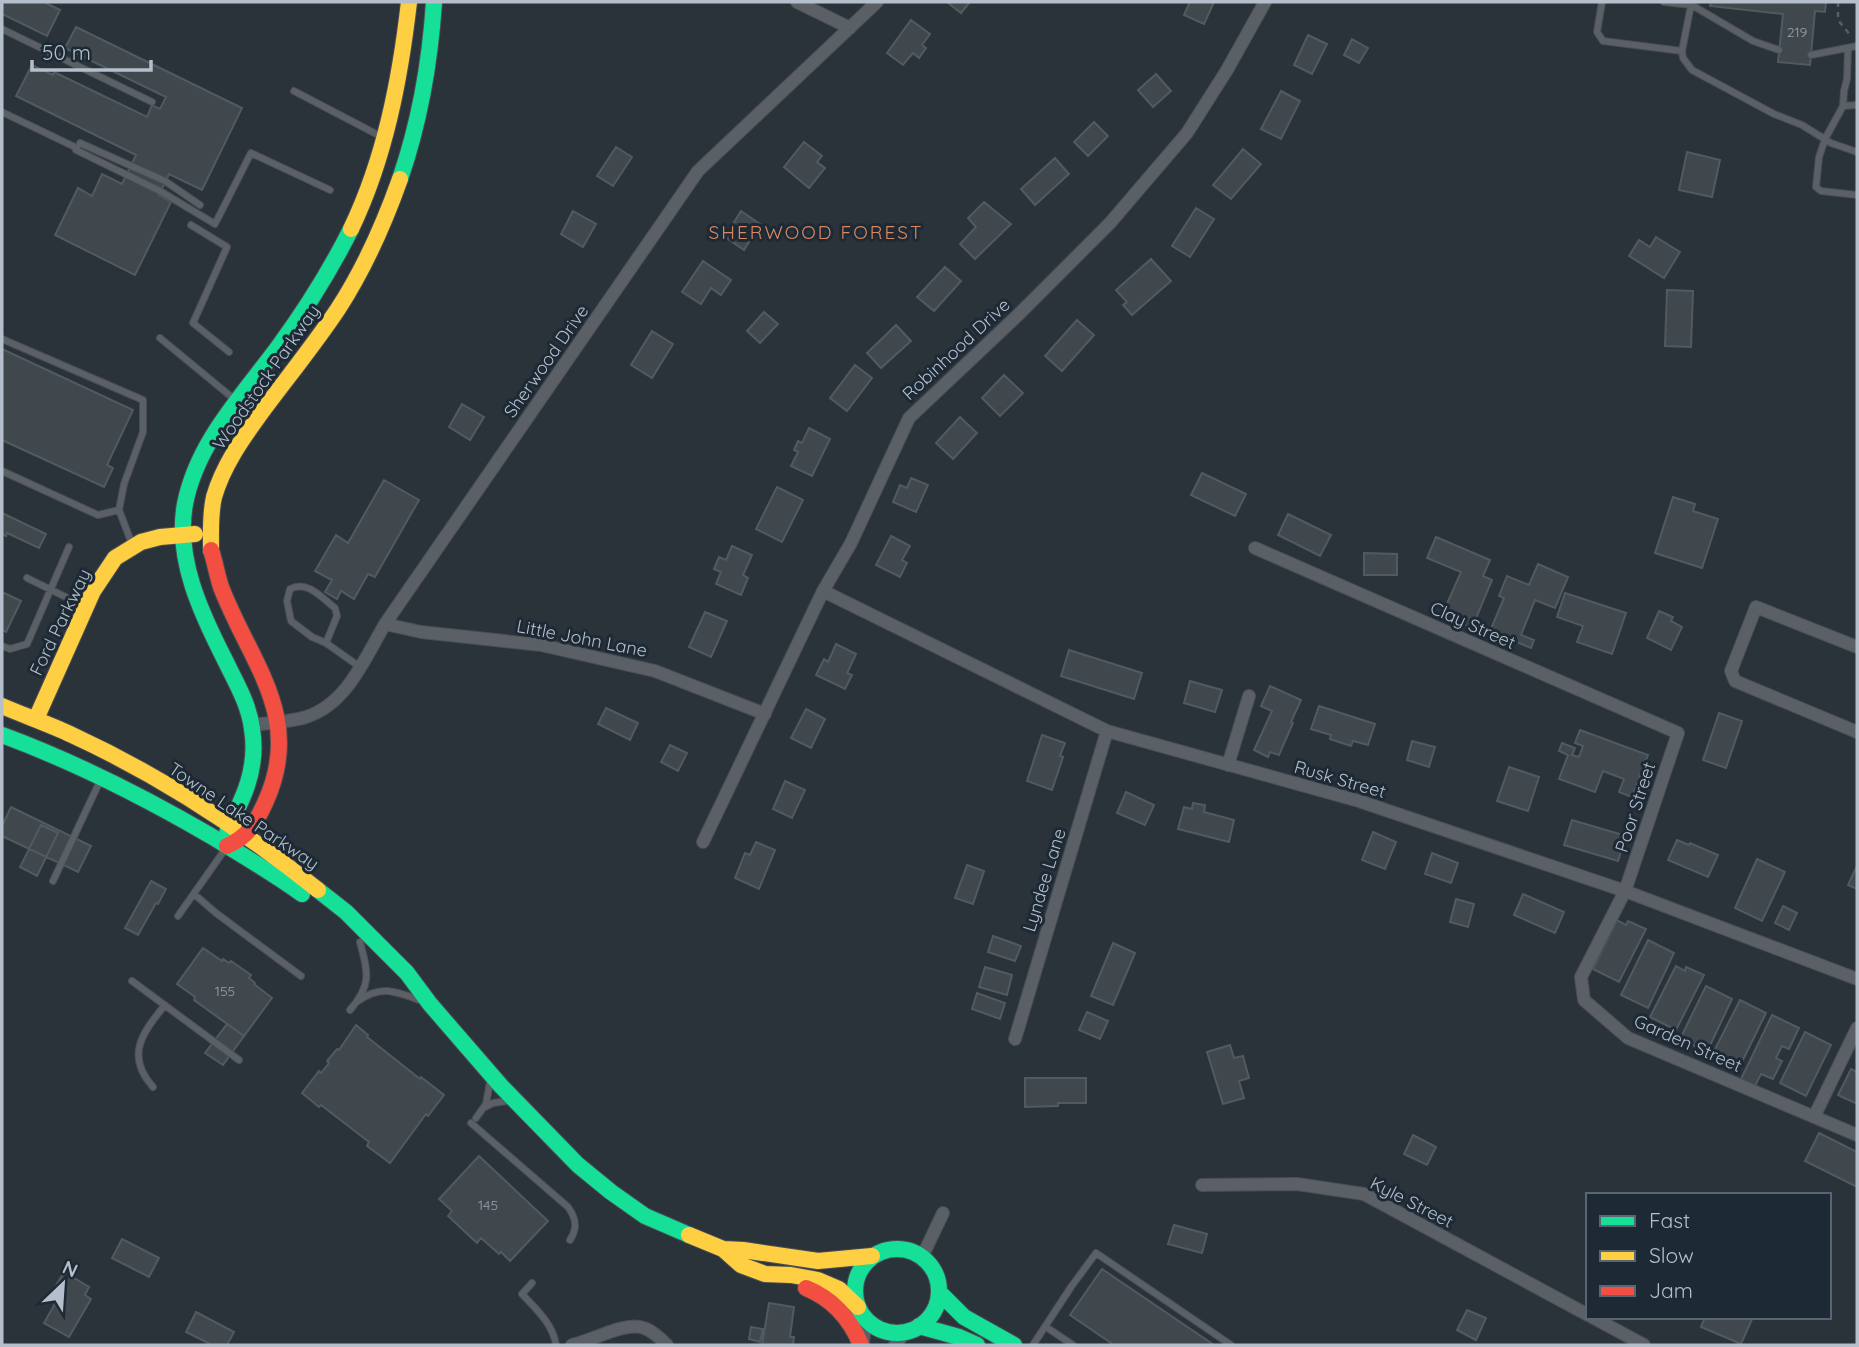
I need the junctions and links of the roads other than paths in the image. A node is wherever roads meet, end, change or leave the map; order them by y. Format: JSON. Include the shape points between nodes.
{"nodes":[{"id":1,"x":409,"y":2,"type":"edge"},
{"id":2,"x":435,"y":2,"type":"edge"},
{"id":3,"x":797,"y":2,"type":"edge"},
{"id":4,"x":877,"y":2,"type":"edge"},
{"id":5,"x":1265,"y":2,"type":"edge"},
{"id":6,"x":1602,"y":2,"type":"edge"},
{"id":7,"x":1664,"y":2,"type":"edge"},
{"id":8,"x":1690,"y":3,"type":"edge"},
{"id":9,"x":850,"y":28,"type":"junction"},
{"id":10,"x":2,"y":29,"type":"edge"},
{"id":11,"x":1857,"y":46,"type":"edge"},
{"id":12,"x":1848,"y":48,"type":"junction"},
{"id":13,"x":1779,"y":50,"type":"dead end"},
{"id":14,"x":1682,"y":51,"type":"junction"},
{"id":15,"x":1811,"y":55,"type":"dead end"},
{"id":16,"x":293,"y":92,"type":"dead end"},
{"id":17,"x":152,"y":102,"type":"dead end"},
{"id":18,"x":1857,"y":105,"type":"edge"},
{"id":19,"x":1843,"y":106,"type":"junction"},
{"id":20,"x":2,"y":112,"type":"edge"},
{"id":21,"x":384,"y":138,"type":"junction"},
{"id":22,"x":1825,"y":139,"type":"junction"},
{"id":23,"x":77,"y":147,"type":"junction"},
{"id":24,"x":1857,"y":152,"type":"edge"},
{"id":25,"x":330,"y":190,"type":"dead end"},
{"id":26,"x":1857,"y":195,"type":"edge"},
{"id":27,"x":200,"y":205,"type":"dead end"},
{"id":28,"x":191,"y":225,"type":"dead end"},
{"id":29,"x":160,"y":338,"type":"dead end"},
{"id":30,"x":2,"y":339,"type":"edge"},
{"id":31,"x":229,"y":352,"type":"dead end"},
{"id":32,"x":237,"y":401,"type":"junction"},
{"id":33,"x":2,"y":471,"type":"edge"},
{"id":34,"x":118,"y":510,"type":"junction"},
{"id":35,"x":210,"y":534,"type":"junction"},
{"id":36,"x":183,"y":535,"type":"junction"},
{"id":37,"x":133,"y":546,"type":"junction"},
{"id":38,"x":69,"y":547,"type":"dead end"},
{"id":39,"x":1255,"y":548,"type":"dead end"},
{"id":40,"x":27,"y":578,"type":"dead end"},
{"id":41,"x":51,"y":590,"type":"junction"},
{"id":42,"x":823,"y":591,"type":"junction"},
{"id":43,"x":86,"y":607,"type":"junction"},
{"id":44,"x":386,"y":624,"type":"junction"},
{"id":45,"x":326,"y":643,"type":"junction"},
{"id":46,"x":2,"y":646,"type":"edge"},
{"id":47,"x":1857,"y":647,"type":"edge"},
{"id":48,"x":360,"y":667,"type":"junction"},
{"id":49,"x":1249,"y":696,"type":"dead end"},
{"id":50,"x":2,"y":706,"type":"edge"},
{"id":51,"x":765,"y":714,"type":"junction"},
{"id":52,"x":36,"y":719,"type":"junction"},
{"id":53,"x":279,"y":721,"type":"junction"},
{"id":54,"x":252,"y":725,"type":"junction"},
{"id":55,"x":1107,"y":730,"type":"junction"},
{"id":56,"x":1857,"y":732,"type":"edge"},
{"id":57,"x":1678,"y":733,"type":"joint"},
{"id":58,"x":2,"y":735,"type":"edge"},
{"id":59,"x":1228,"y":765,"type":"junction"},
{"id":60,"x":103,"y":776,"type":"junction"},
{"id":61,"x":249,"y":776,"type":"junction"},
{"id":62,"x":197,"y":804,"type":"junction"},
{"id":63,"x":228,"y":824,"type":"junction"},
{"id":64,"x":245,"y":836,"type":"junction"},
{"id":65,"x":703,"y":842,"type":"dead end"},
{"id":66,"x":227,"y":846,"type":"junction"},
{"id":67,"x":52,"y":881,"type":"dead end"},
{"id":68,"x":1625,"y":891,"type":"junction"},
{"id":69,"x":194,"y":894,"type":"junction"},
{"id":70,"x":178,"y":916,"type":"dead end"},
{"id":71,"x":360,"y":942,"type":"junction"},
{"id":72,"x":301,"y":976,"type":"dead end"},
{"id":73,"x":1857,"y":979,"type":"edge"},
{"id":74,"x":132,"y":981,"type":"dead end"},
{"id":75,"x":358,"y":1001,"type":"junction"},
{"id":76,"x":430,"y":1004,"type":"junction"},
{"id":77,"x":165,"y":1005,"type":"junction"},
{"id":78,"x":350,"y":1010,"type":"dead end"},
{"id":79,"x":1857,"y":1028,"type":"edge"},
{"id":80,"x":1015,"y":1039,"type":"dead end"},
{"id":81,"x":239,"y":1060,"type":"dead end"},
{"id":82,"x":490,"y":1073,"type":"junction"},
{"id":83,"x":153,"y":1087,"type":"dead end"},
{"id":84,"x":516,"y":1102,"type":"junction"},
{"id":85,"x":483,"y":1109,"type":"junction"},
{"id":86,"x":1814,"y":1117,"type":"junction"},
{"id":87,"x":1857,"y":1135,"type":"edge"},
{"id":88,"x":1202,"y":1185,"type":"dead end"},
{"id":89,"x":943,"y":1213,"type":"dead end"},
{"id":90,"x":570,"y":1240,"type":"dead end"},
{"id":91,"x":723,"y":1250,"type":"junction"},
{"id":92,"x":872,"y":1256,"type":"junction"},
{"id":93,"x":922,"y":1257,"type":"junction"},
{"id":94,"x":765,"y":1274,"type":"junction"},
{"id":95,"x":532,"y":1283,"type":"dead end"},
{"id":96,"x":939,"y":1292,"type":"junction"},
{"id":97,"x":862,"y":1313,"type":"junction"},
{"id":98,"x":1586,"y":1314,"type":"edge"},
{"id":99,"x":1596,"y":1319,"type":"edge"},
{"id":100,"x":1046,"y":1327,"type":"junction"},
{"id":101,"x":912,"y":1329,"type":"junction"},
{"id":102,"x":556,"y":1345,"type":"edge"},
{"id":103,"x":572,"y":1345,"type":"edge"},
{"id":104,"x":667,"y":1345,"type":"edge"},
{"id":105,"x":862,"y":1345,"type":"edge"},
{"id":106,"x":895,"y":1345,"type":"edge"},
{"id":107,"x":977,"y":1345,"type":"edge"},
{"id":108,"x":1014,"y":1345,"type":"edge"},
{"id":109,"x":1033,"y":1345,"type":"edge"},
{"id":110,"x":1073,"y":1345,"type":"edge"},
{"id":111,"x":1231,"y":1345,"type":"edge"},
{"id":112,"x":1644,"y":1345,"type":"edge"}],
"edges":[{"from":1,"to":21,"type":"main road","name":"Woodstock Parkway","via":[[401,66]]},
{"from":2,"to":35,"type":"main road","name":"Woodstock Parkway","via":[[420,108],[381,227],[340,306],[237,448],[216,491]]},
{"from":3,"to":9,"type":"street"},
{"from":4,"to":9,"type":"street","name":"Sherwood Drive"},
{"from":5,"to":42,"type":"street","name":"Robinhood Drive","via":[[1187,133],[1110,223],[909,418],[851,543]]},
{"from":6,"to":14,"type":"lane","via":[[1597,32],[1603,41]]},
{"from":7,"to":8,"type":"lane"},
{"from":8,"to":13,"type":"lane","via":[[1752,41]]},
{"from":8,"to":14,"type":"lane"},
{"from":9,"to":44,"type":"street","name":"Sherwood Drive","via":[[698,171]]},
{"from":10,"to":17,"type":"lane"},
{"from":11,"to":12,"type":"lane"},
{"from":12,"to":15,"type":"lane"},
{"from":12,"to":19,"type":"lane"},
{"from":14,"to":22,"type":"lane","via":[[1692,70]]},
{"from":16,"to":21,"type":"lane"},
{"from":18,"to":19,"type":"lane"},
{"from":19,"to":22,"type":"lane"},
{"from":20,"to":23,"type":"lane"},
{"from":21,"to":32,"type":"main road","name":"Woodstock Parkway","via":[[339,253]]},
{"from":22,"to":24,"type":"lane"},
{"from":22,"to":26,"type":"lane","via":[[1816,187]]},
{"from":23,"to":25,"type":"lane","via":[[215,224],[251,153]]},
{"from":23,"to":27,"type":"lane","via":[[165,181]]},
{"from":28,"to":31,"type":"lane","via":[[227,247],[193,323]]},
{"from":29,"to":32,"type":"lane"},
{"from":30,"to":34,"type":"lane","via":[[143,400],[143,432]]},
{"from":32,"to":36,"type":"main road","name":"Woodstock Parkway","via":[[195,471],[184,509]]},
{"from":33,"to":34,"type":"lane","via":[[98,515]]},
{"from":34,"to":37,"type":"lane"},
{"from":35,"to":36,"type":"main road","name":"Ford Parkway"},
{"from":35,"to":53,"type":"main road","name":"Woodstock Parkway","via":[[219,580],[267,682]]},
{"from":36,"to":37,"type":"main road","name":"Ford Parkway"},
{"from":36,"to":54,"type":"main road","name":"Woodstock Parkway","via":[[192,587]]},
{"from":37,"to":43,"type":"main road","name":"Ford Parkway","via":[[115,558]]},
{"from":38,"to":41,"type":"lane"},
{"from":39,"to":57,"type":"street","name":"Clay Street"},
{"from":40,"to":41,"type":"lane"},
{"from":41,"to":43,"type":"lane"},
{"from":41,"to":46,"type":"lane","via":[[27,644],[10,649]]},
{"from":42,"to":51,"type":"street","name":"Robinhood Drive"},
{"from":42,"to":55,"type":"street","name":"Rusk Street"},
{"from":43,"to":52,"type":"main road","name":"Ford Parkway"},
{"from":44,"to":48,"type":"street","name":"Sherwood Drive"},
{"from":44,"to":51,"type":"street","name":"Little John Lane","via":[[541,645],[655,671]]},
{"from":45,"to":45,"type":"lane","via":[[337,617],[335,608],[308,587],[290,589],[291,621]]},
{"from":45,"to":48,"type":"lane"},
{"from":47,"to":56,"type":"street","via":[[1756,607],[1731,671],[1735,681]]},
{"from":48,"to":53,"type":"street","name":"Sherwood Drive","via":[[345,691],[326,706],[306,717]]},
{"from":49,"to":59,"type":"street"},
{"from":50,"to":52,"type":"main road","name":"Towne Lake Parkway"},
{"from":51,"to":65,"type":"street","name":"Robinhood Drive"},
{"from":52,"to":62,"type":"main road","name":"Towne Lake Parkway","via":[[108,752]]},
{"from":53,"to":54,"type":"street","name":"Sherwood Drive"},
{"from":53,"to":64,"type":"main road","name":"Woodstock Parkway","via":[[278,769],[265,804]]},
{"from":54,"to":61,"type":"main road","name":"Woodstock Parkway"},
{"from":55,"to":59,"type":"street","name":"Rusk Street"},
{"from":55,"to":80,"type":"street","name":"Lyndee Lane"},
{"from":57,"to":68,"type":"street","name":"Poor Street"},
{"from":58,"to":60,"type":"main road","name":"Towne Lake Parkway"},
{"from":59,"to":68,"type":"street","name":"Rusk Street","via":[[1359,801]]},
{"from":60,"to":66,"type":"main road","name":"Towne Lake Parkway"},
{"from":60,"to":67,"type":"lane"},
{"from":61,"to":62,"type":"main road","via":[[227,801]]},
{"from":61,"to":63,"type":"main road","name":"Woodstock Parkway"},
{"from":62,"to":63,"type":"main road","name":"Towne Lake Parkway"},
{"from":63,"to":64,"type":"main road","name":"Towne Lake Parkway"},
{"from":63,"to":66,"type":"main road","name":"Woodstock Parkway"},
{"from":64,"to":66,"type":"main road","name":"Woodstock Parkway"},
{"from":64,"to":76,"type":"main road","name":"Towne Lake Parkway","via":[[345,912],[407,973]]},
{"from":66,"to":69,"type":"lane"},
{"from":66,"to":71,"type":"main road","name":"Towne Lake Parkway","via":[[306,896]]},
{"from":68,"to":73,"type":"street","name":"Rusk Street"},
{"from":68,"to":86,"type":"street","name":"Garden Street","via":[[1581,977],[1584,1000],[1628,1038]]},
{"from":69,"to":70,"type":"lane"},
{"from":69,"to":72,"type":"lane"},
{"from":71,"to":75,"type":"lane","via":[[367,981]]},
{"from":71,"to":76,"type":"main road","name":"Towne Lake Parkway"},
{"from":74,"to":77,"type":"lane"},
{"from":75,"to":76,"type":"lane","via":[[383,990]]},
{"from":75,"to":78,"type":"lane"},
{"from":76,"to":82,"type":"main road","name":"Towne Lake Parkway"},
{"from":77,"to":81,"type":"lane"},
{"from":77,"to":83,"type":"lane","via":[[146,1030],[138,1051],[142,1073]]},
{"from":79,"to":86,"type":"street"},
{"from":82,"to":84,"type":"main road","name":"Towne Lake Parkway"},
{"from":82,"to":85,"type":"lane"},
{"from":84,"to":85,"type":"lane","via":[[500,1101]]},
{"from":84,"to":91,"type":"main road","name":"Towne Lake Parkway","via":[[578,1165],[633,1208]]},
{"from":85,"to":90,"type":"lane","via":[[473,1120],[573,1213],[576,1225]]},
{"from":86,"to":87,"type":"street","name":"Garden Street"},
{"from":88,"to":98,"type":"street","name":"Kyle Street","via":[[1297,1184],[1364,1195]]},
{"from":89,"to":93,"type":"street"},
{"from":91,"to":92,"type":"main road","name":"Towne Lake Parkway","via":[[804,1260]]},
{"from":91,"to":94,"type":"main road","name":"Towne Lake Parkway","via":[[741,1265]]},
{"from":92,"to":93,"type":"main road","via":[[898,1248]]},
{"from":92,"to":97,"type":"main road","via":[[856,1278],[854,1292]]},
{"from":93,"to":96,"type":"main road","via":[[937,1279]]},
{"from":94,"to":97,"type":"main road","name":"Towne Lake Parkway","via":[[818,1280],[839,1289]]},
{"from":94,"to":105,"type":"main road","via":[[821,1293],[845,1315]]},
{"from":95,"to":102,"type":"lane","via":[[522,1294],[548,1322]]},
{"from":96,"to":101,"type":"main road","via":[[930,1317]]},
{"from":96,"to":108,"type":"main road","via":[[971,1323]]},
{"from":97,"to":101,"type":"main road","via":[[877,1328],[891,1332]]},
{"from":97,"to":105,"type":"street"},
{"from":99,"to":112,"type":"street","name":"Kyle Street"},
{"from":100,"to":109,"type":"lane"},
{"from":100,"to":110,"type":"lane"},
{"from":100,"to":111,"type":"lane","via":[[1096,1253]]},
{"from":101,"to":106,"type":"street"},
{"from":101,"to":107,"type":"main road"},
{"from":103,"to":104,"type":"street","via":[[630,1326],[643,1327]]}]}
